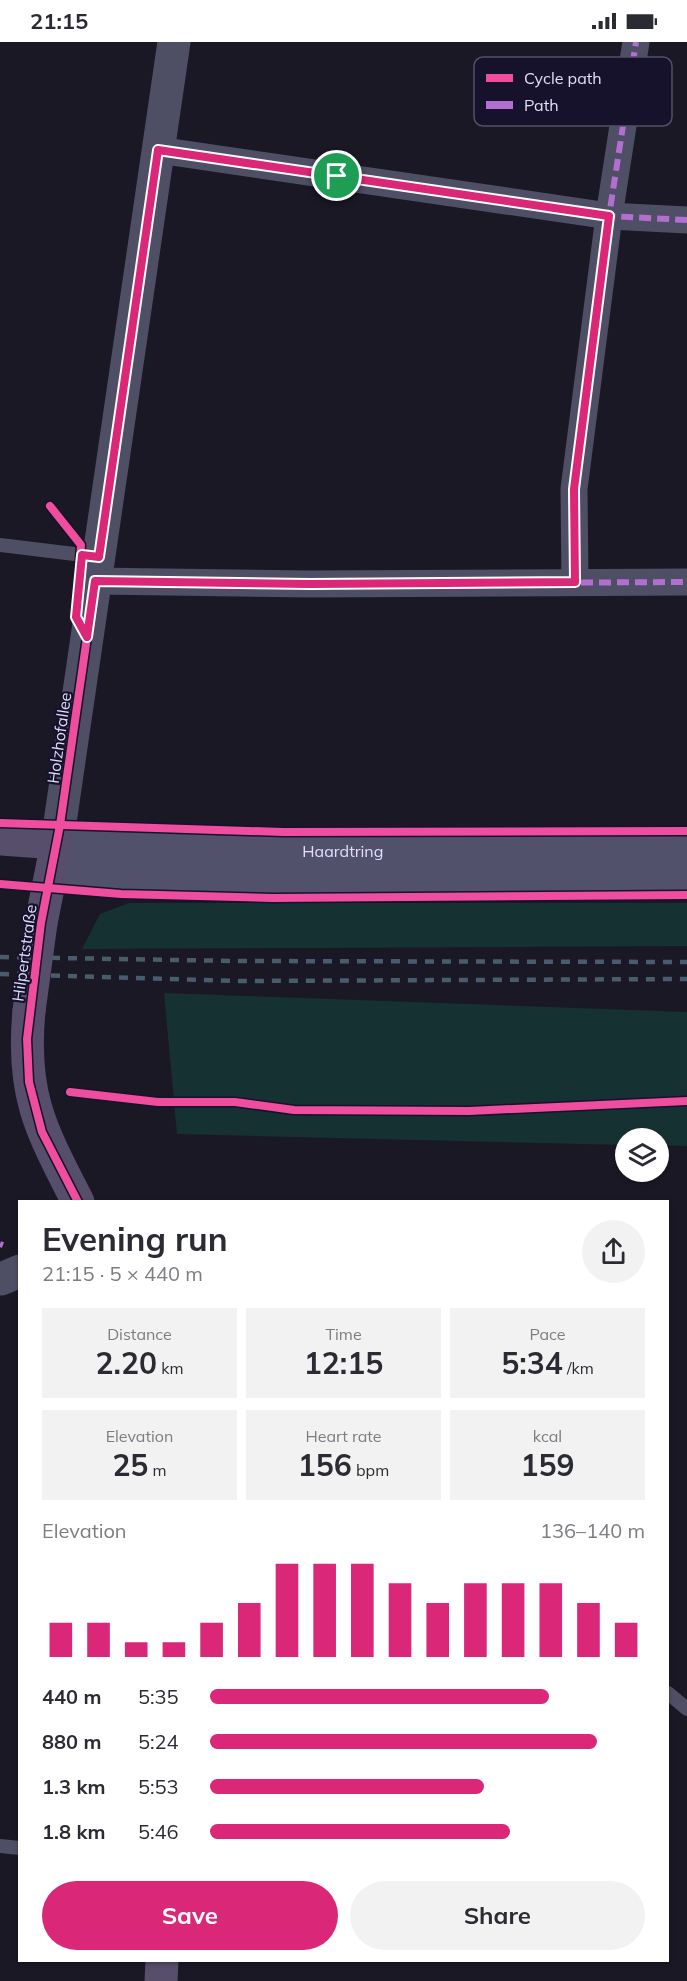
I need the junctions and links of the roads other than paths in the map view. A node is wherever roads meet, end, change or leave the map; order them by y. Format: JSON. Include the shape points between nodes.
{"nodes":[{"id":1,"x":174,"y":42,"type":"edge"},
{"id":2,"x":636,"y":42,"type":"edge"},
{"id":3,"x":634,"y":57,"type":"edge"},
{"id":4,"x":623,"y":126,"type":"edge"},
{"id":5,"x":158,"y":150,"type":"junction"},
{"id":6,"x":609,"y":216,"type":"junction"},
{"id":7,"x":687,"y":220,"type":"edge"},
{"id":8,"x":0,"y":545,"type":"edge"},
{"id":9,"x":97,"y":569,"type":"junction"},
{"id":10,"x":575,"y":582,"type":"junction"},
{"id":11,"x":687,"y":582,"type":"edge"},
{"id":12,"x":0,"y":840,"type":"edge"},
{"id":13,"x":687,"y":851,"type":"edge"},
{"id":14,"x":55,"y":856,"type":"junction"},
{"id":15,"x":687,"y":878,"type":"edge"},
{"id":16,"x":77,"y":1200,"type":"edge"},
{"id":17,"x":18,"y":1272,"type":"edge"},
{"id":18,"x":0,"y":1279,"type":"edge"},
{"id":19,"x":18,"y":1280,"type":"edge"},
{"id":20,"x":669,"y":1694,"type":"edge"},
{"id":21,"x":687,"y":1709,"type":"edge"},
{"id":22,"x":0,"y":1846,"type":"edge"},
{"id":23,"x":18,"y":1848,"type":"edge"},
{"id":24,"x":162,"y":1962,"type":"edge"},
{"id":25,"x":161,"y":1981,"type":"edge"}],
"edges":[{"from":1,"to":5,"type":"street","name":"Holzhofallee"},
{"from":2,"to":3,"type":"street"},
{"from":4,"to":6,"type":"street"},
{"from":5,"to":6,"type":"street"},
{"from":5,"to":9,"type":"street","name":"Holzhofallee"},
{"from":6,"to":7,"type":"street"},
{"from":6,"to":10,"type":"street","via":[[574,489]]},
{"from":8,"to":9,"type":"lane"},
{"from":9,"to":10,"type":"street","via":[[310,584]]},
{"from":9,"to":14,"type":"street","name":"Holzhofallee"},
{"from":10,"to":11,"type":"street"},
{"from":12,"to":14,"type":"main road","name":"Haardtring"},
{"from":13,"to":14,"type":"main road","name":"Haardtring","via":[[306,851]]},
{"from":14,"to":15,"type":"main road","name":"Haardtring","via":[[122,875]]},
{"from":14,"to":16,"type":"main road","name":"Hilpertstraße","bridge":true,"via":[[41,923],[27,1059],[42,1132]]},
{"from":17,"to":18,"type":"street"},
{"from":18,"to":19,"type":"street"},
{"from":20,"to":21,"type":"lane"},
{"from":22,"to":23,"type":"lane"},
{"from":24,"to":25,"type":"main road"}]}
